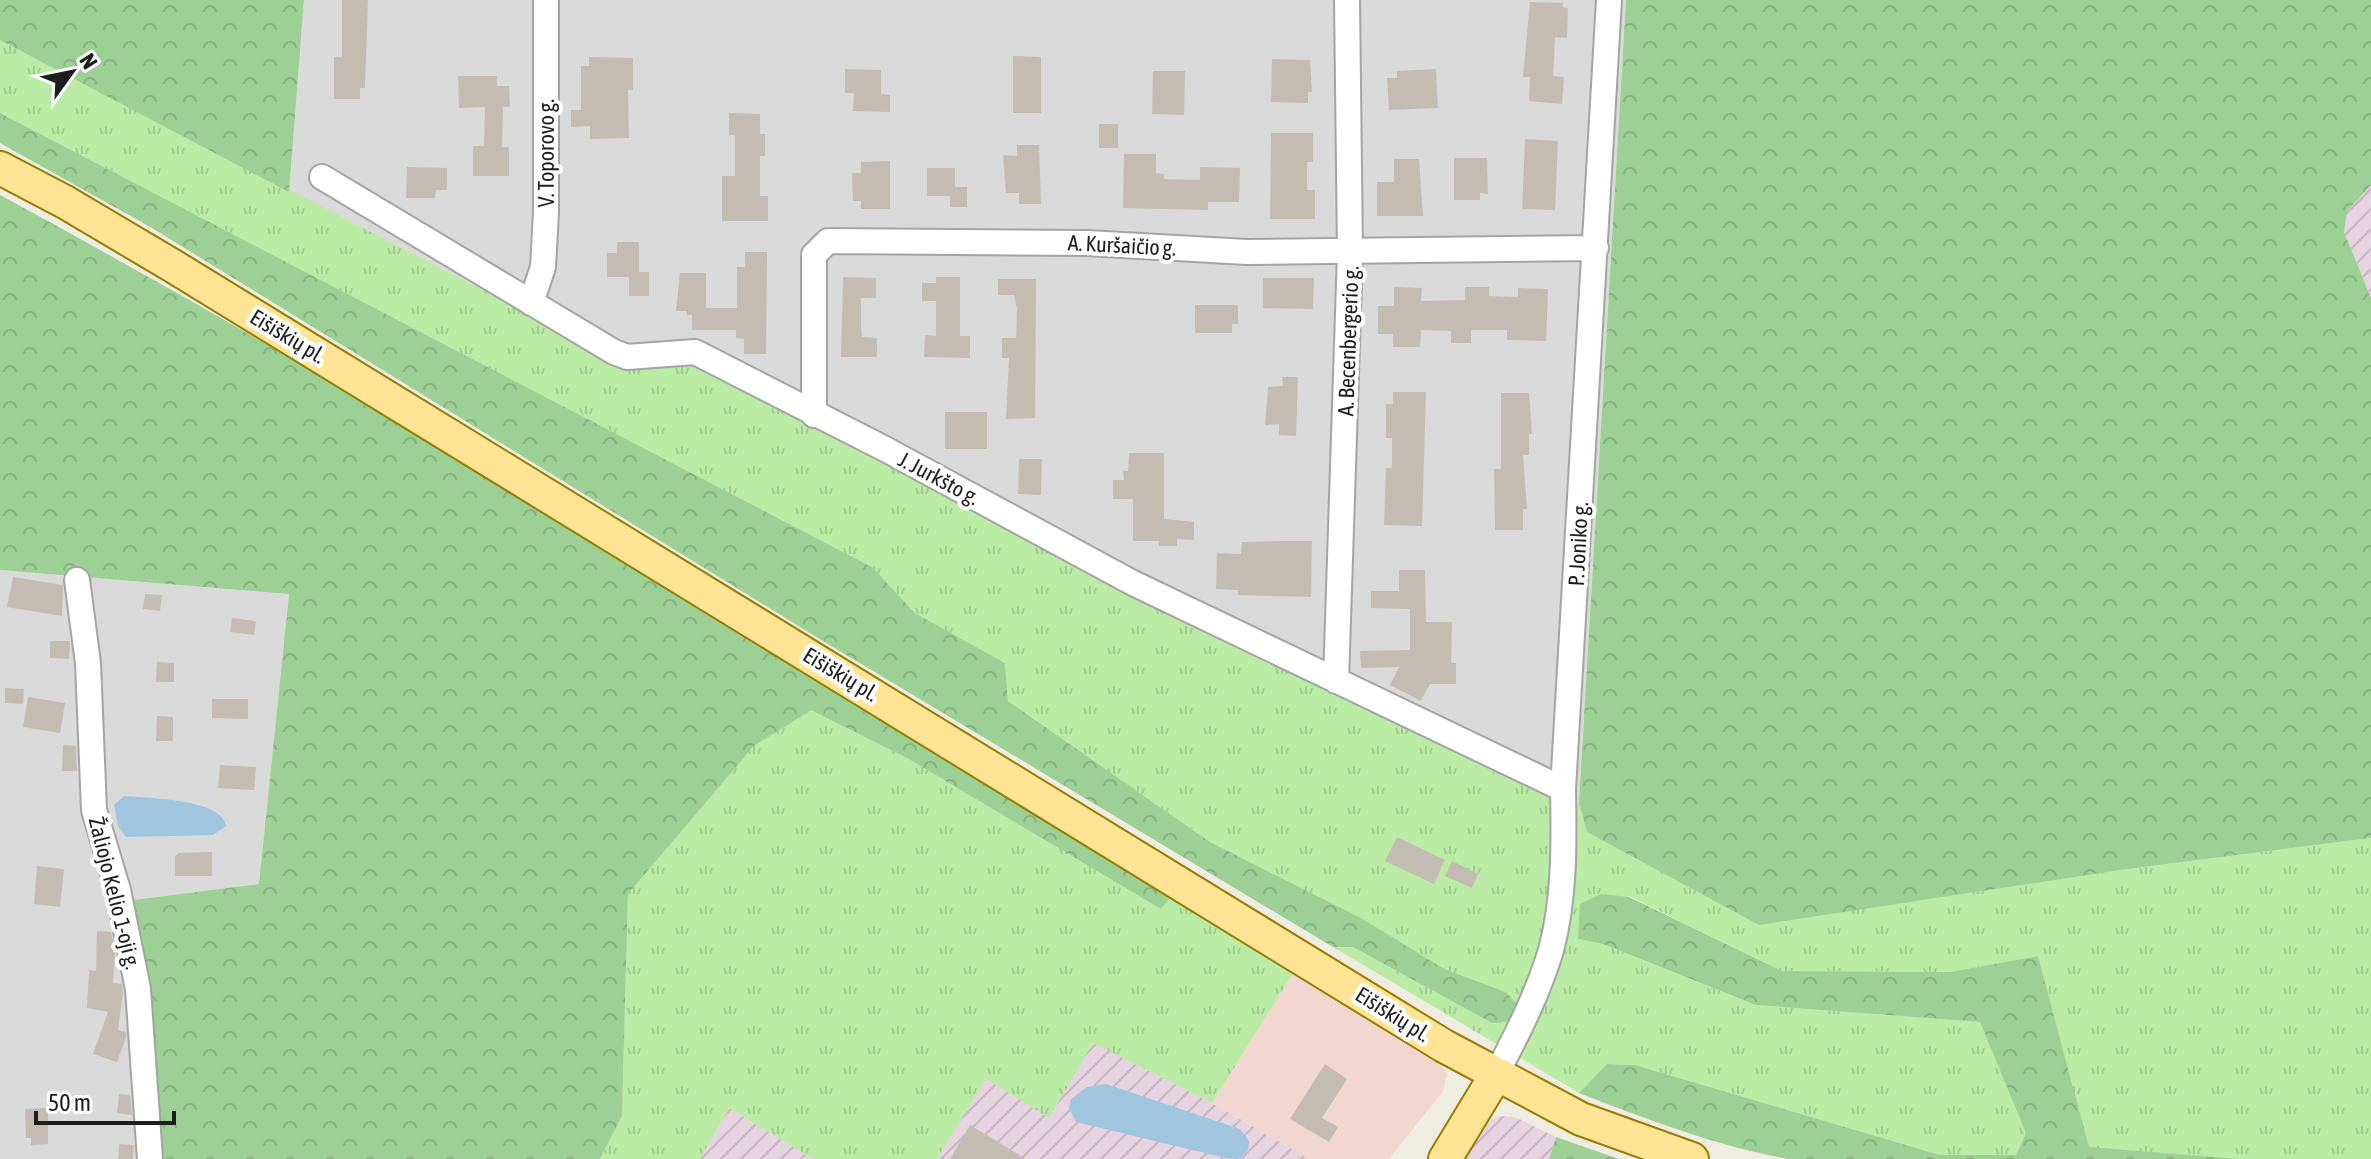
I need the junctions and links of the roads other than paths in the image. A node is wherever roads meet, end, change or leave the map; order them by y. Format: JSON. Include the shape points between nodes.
{"nodes":[{"id":1,"x":546,"y":0,"type":"edge"},
{"id":2,"x":1347,"y":0,"type":"edge"},
{"id":3,"x":1609,"y":0,"type":"edge"},
{"id":4,"x":0,"y":168,"type":"edge"},
{"id":5,"x":322,"y":177,"type":"dead end"},
{"id":6,"x":1596,"y":248,"type":"junction"},
{"id":7,"x":1350,"y":252,"type":"junction"},
{"id":8,"x":531,"y":303,"type":"junction"},
{"id":9,"x":814,"y":415,"type":"junction"},
{"id":10,"x":77,"y":580,"type":"dead end"},
{"id":11,"x":1336,"y":681,"type":"junction"},
{"id":12,"x":1563,"y":789,"type":"junction"},
{"id":13,"x":1496,"y":1075,"type":"junction"},
{"id":14,"x":150,"y":1159,"type":"edge"},
{"id":15,"x":1445,"y":1159,"type":"edge"},
{"id":16,"x":1692,"y":1159,"type":"edge"}],
"edges":[{"from":1,"to":8,"type":"street","name":"V. Toporovo g.","via":[[544,253]]},
{"from":2,"to":7,"type":"street","name":"A. Becenbergerio g."},
{"from":3,"to":6,"type":"street","name":"P. Joniko g."},
{"from":4,"to":13,"type":"main road","name":"Eišiškių pl.","via":[[187,274]]},
{"from":5,"to":8,"type":"street","name":"J. Jurkšto g."},
{"from":6,"to":7,"type":"street","name":"A. Kuršaičio g."},
{"from":6,"to":12,"type":"street","name":"P. Joniko g."},
{"from":7,"to":9,"type":"street","name":"A. Kuršaičio g.","via":[[828,241],[814,255]]},
{"from":7,"to":11,"type":"street","name":"A. Becenbergerio g."},
{"from":8,"to":9,"type":"street","name":"J. Jurkšto g.","via":[[627,357],[695,352]]},
{"from":9,"to":11,"type":"street","name":"J. Jurkšto g.","via":[[1133,583]]},
{"from":10,"to":14,"type":"street","name":"Žaliojo Kelio 1-oji g.","via":[[88,663],[94,810],[118,890],[138,989]]},
{"from":11,"to":12,"type":"street","name":"J. Jurkšto g."},
{"from":12,"to":13,"type":"street","name":"P. Joniko g.","via":[[1564,856],[1552,948],[1533,1002]]},
{"from":13,"to":15,"type":"main road"},
{"from":13,"to":16,"type":"main road","name":"Eišiškių pl.","via":[[1581,1119]]}]}
